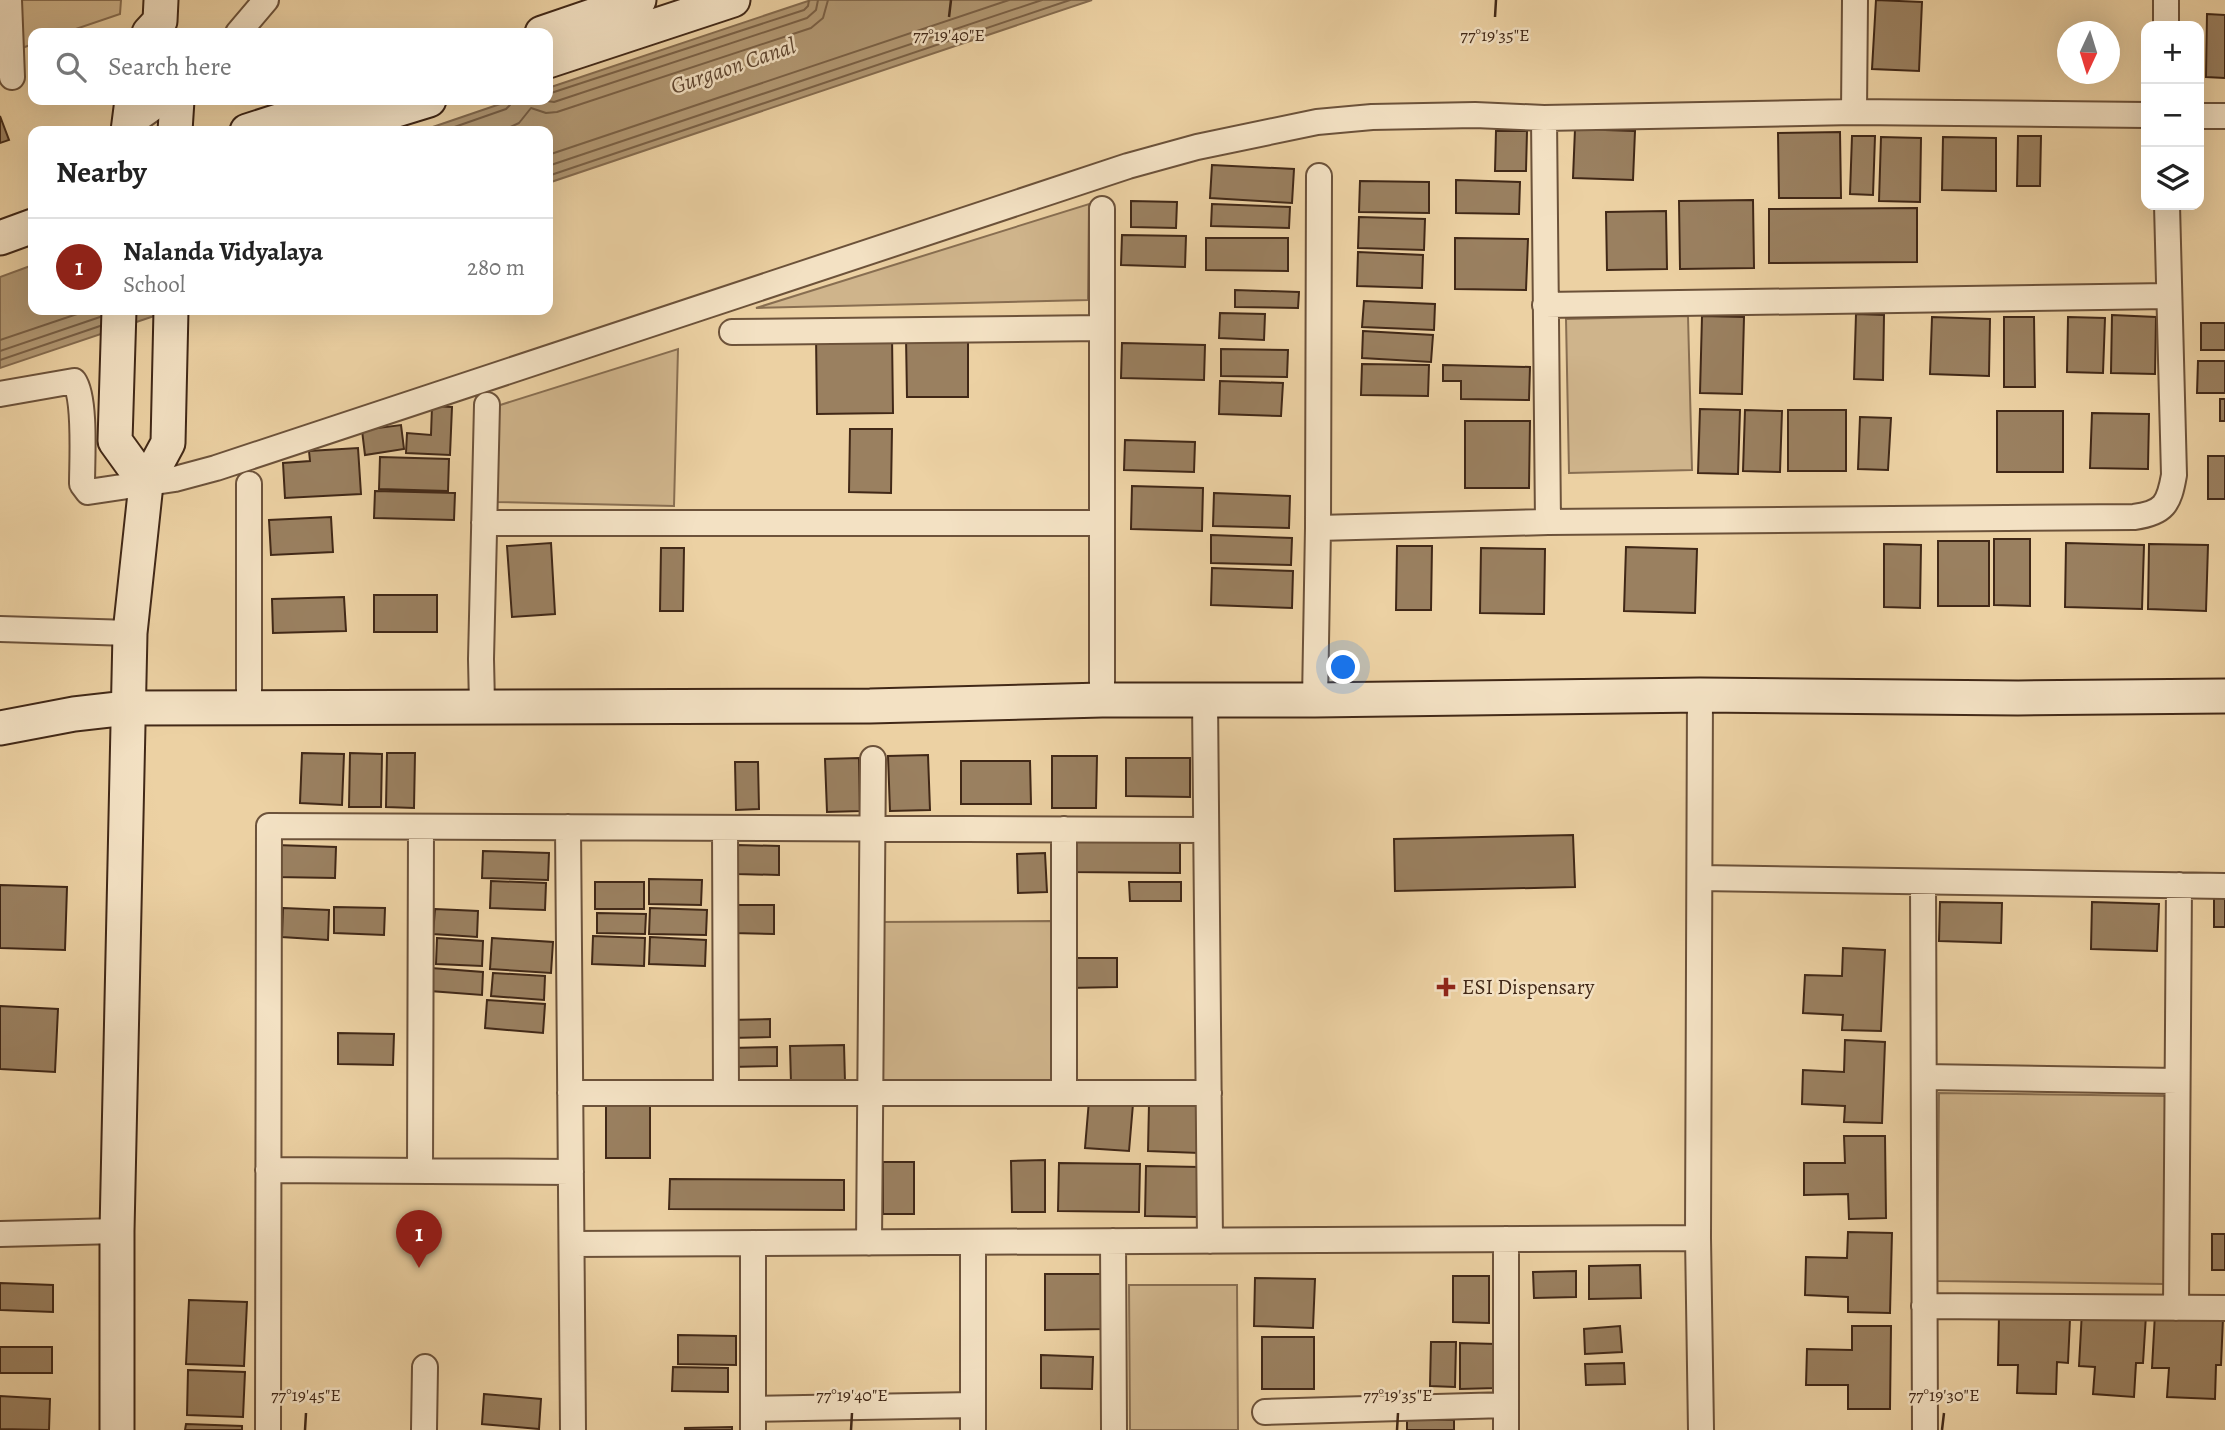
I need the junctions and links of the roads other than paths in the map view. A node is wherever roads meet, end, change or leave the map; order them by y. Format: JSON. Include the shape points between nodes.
{"nodes":[{"id":1,"x":9,"y":0,"type":"edge"},
{"id":2,"x":266,"y":0,"type":"edge"},
{"id":3,"x":639,"y":0,"type":"edge"},
{"id":4,"x":733,"y":0,"type":"edge"},
{"id":5,"x":1855,"y":0,"type":"edge"},
{"id":6,"x":2166,"y":0,"type":"edge"},
{"id":7,"x":2166,"y":21,"type":"edge"},
{"id":8,"x":242,"y":28,"type":"edge"},
{"id":9,"x":553,"y":29,"type":"edge"},
{"id":10,"x":553,"y":59,"type":"edge"},
{"id":11,"x":15,"y":77,"type":"edge"},
{"id":12,"x":156,"y":105,"type":"edge"},
{"id":13,"x":177,"y":105,"type":"edge"},
{"id":14,"x":328,"y":105,"type":"edge"},
{"id":15,"x":413,"y":105,"type":"edge"},
{"id":16,"x":1854,"y":112,"type":"junction"},
{"id":17,"x":2141,"y":115,"type":"edge"},
{"id":18,"x":2204,"y":116,"type":"edge"},
{"id":19,"x":2225,"y":116,"type":"edge"},
{"id":20,"x":1544,"y":118,"type":"junction"},
{"id":21,"x":129,"y":119,"type":"edge"},
{"id":22,"x":175,"y":126,"type":"edge"},
{"id":23,"x":263,"y":126,"type":"edge"},
{"id":24,"x":344,"y":126,"type":"edge"},
{"id":25,"x":1320,"y":176,"type":"dead end"},
{"id":26,"x":28,"y":204,"type":"edge"},
{"id":27,"x":1102,"y":209,"type":"dead end"},
{"id":28,"x":2167,"y":210,"type":"edge"},
{"id":29,"x":0,"y":214,"type":"edge"},
{"id":30,"x":28,"y":228,"type":"edge"},
{"id":31,"x":0,"y":238,"type":"edge"},
{"id":32,"x":2168,"y":296,"type":"junction"},
{"id":33,"x":1545,"y":305,"type":"junction"},
{"id":34,"x":119,"y":315,"type":"edge"},
{"id":35,"x":171,"y":315,"type":"edge"},
{"id":36,"x":1102,"y":328,"type":"junction"},
{"id":37,"x":732,"y":332,"type":"dead end"},
{"id":38,"x":0,"y":394,"type":"edge"},
{"id":39,"x":487,"y":405,"type":"dead end"},
{"id":40,"x":146,"y":484,"type":"junction"},
{"id":41,"x":249,"y":484,"type":"dead end"},
{"id":42,"x":1548,"y":522,"type":"junction"},
{"id":43,"x":484,"y":523,"type":"junction"},
{"id":44,"x":1102,"y":523,"type":"junction"},
{"id":45,"x":1318,"y":528,"type":"junction"},
{"id":46,"x":0,"y":629,"type":"edge"},
{"id":47,"x":130,"y":633,"type":"junction"},
{"id":48,"x":1700,"y":695,"type":"junction"},
{"id":49,"x":2225,"y":696,"type":"edge"},
{"id":50,"x":1205,"y":699,"type":"junction"},
{"id":51,"x":1102,"y":700,"type":"junction"},
{"id":52,"x":1315,"y":700,"type":"junction"},
{"id":53,"x":482,"y":705,"type":"junction"},
{"id":54,"x":249,"y":707,"type":"junction"},
{"id":55,"x":127,"y":708,"type":"junction"},
{"id":56,"x":0,"y":728,"type":"edge"},
{"id":57,"x":873,"y":759,"type":"dead end"},
{"id":58,"x":421,"y":827,"type":"junction"},
{"id":59,"x":568,"y":827,"type":"junction"},
{"id":60,"x":725,"y":828,"type":"junction"},
{"id":61,"x":872,"y":828,"type":"junction"},
{"id":62,"x":1064,"y":830,"type":"junction"},
{"id":63,"x":1206,"y":830,"type":"junction"},
{"id":64,"x":1700,"y":878,"type":"junction"},
{"id":65,"x":1923,"y":882,"type":"junction"},
{"id":66,"x":2179,"y":885,"type":"junction"},
{"id":67,"x":2225,"y":886,"type":"edge"},
{"id":68,"x":1924,"y":1077,"type":"junction"},
{"id":69,"x":2178,"y":1081,"type":"junction"},
{"id":70,"x":570,"y":1093,"type":"junction"},
{"id":71,"x":726,"y":1093,"type":"junction"},
{"id":72,"x":870,"y":1093,"type":"junction"},
{"id":73,"x":1063,"y":1093,"type":"junction"},
{"id":74,"x":1209,"y":1093,"type":"junction"},
{"id":75,"x":268,"y":1170,"type":"junction"},
{"id":76,"x":420,"y":1171,"type":"junction"},
{"id":77,"x":571,"y":1172,"type":"junction"},
{"id":78,"x":117,"y":1231,"type":"junction"},
{"id":79,"x":0,"y":1234,"type":"edge"},
{"id":80,"x":1698,"y":1238,"type":"junction"},
{"id":81,"x":1506,"y":1239,"type":"junction"},
{"id":82,"x":1113,"y":1241,"type":"junction"},
{"id":83,"x":1210,"y":1241,"type":"junction"},
{"id":84,"x":973,"y":1242,"type":"junction"},
{"id":85,"x":753,"y":1243,"type":"junction"},
{"id":86,"x":869,"y":1243,"type":"junction"},
{"id":87,"x":572,"y":1244,"type":"junction"},
{"id":88,"x":1924,"y":1306,"type":"junction"},
{"id":89,"x":2176,"y":1308,"type":"junction"},
{"id":90,"x":2225,"y":1308,"type":"edge"},
{"id":91,"x":425,"y":1367,"type":"dead end"},
{"id":92,"x":973,"y":1405,"type":"junction"},
{"id":93,"x":1506,"y":1405,"type":"junction"},
{"id":94,"x":1265,"y":1412,"type":"dead end"},
{"id":95,"x":753,"y":1419,"type":"edge"},
{"id":96,"x":117,"y":1430,"type":"edge"},
{"id":97,"x":268,"y":1430,"type":"edge"},
{"id":98,"x":424,"y":1430,"type":"edge"},
{"id":99,"x":573,"y":1430,"type":"edge"},
{"id":100,"x":973,"y":1430,"type":"edge"},
{"id":101,"x":1114,"y":1430,"type":"edge"},
{"id":102,"x":1506,"y":1430,"type":"edge"},
{"id":103,"x":1701,"y":1430,"type":"edge"},
{"id":104,"x":1925,"y":1430,"type":"edge"}],
"edges":[{"from":1,"to":11,"type":"street"},
{"from":2,"to":8,"type":"street"},
{"from":3,"to":9,"type":"street"},
{"from":4,"to":10,"type":"street"},
{"from":5,"to":16,"type":"street"},
{"from":6,"to":7,"type":"street"},
{"from":12,"to":21,"type":"street"},
{"from":13,"to":22,"type":"street"},
{"from":14,"to":23,"type":"street"},
{"from":15,"to":24,"type":"street"},
{"from":16,"to":17,"type":"street"},
{"from":16,"to":20,"type":"street"},
{"from":18,"to":19,"type":"street"},
{"from":20,"to":33,"type":"street"},
{"from":20,"to":40,"type":"street","via":[[1421,116],[1317,122],[1145,161],[262,454]]},
{"from":25,"to":45,"type":"street"},
{"from":26,"to":29,"type":"street"},
{"from":27,"to":36,"type":"street"},
{"from":28,"to":32,"type":"street"},
{"from":30,"to":31,"type":"street"},
{"from":32,"to":33,"type":"street"},
{"from":32,"to":42,"type":"street","via":[[2174,475],[2164,507],[2153,514]]},
{"from":33,"to":42,"type":"street"},
{"from":34,"to":40,"type":"street","via":[[115,441]]},
{"from":35,"to":40,"type":"street","via":[[168,443]]},
{"from":36,"to":37,"type":"street"},
{"from":36,"to":44,"type":"street"},
{"from":38,"to":40,"type":"street","via":[[74,381],[81,408],[82,485],[88,492]]},
{"from":39,"to":43,"type":"street"},
{"from":40,"to":47,"type":"street"},
{"from":41,"to":54,"type":"street"},
{"from":42,"to":45,"type":"street"},
{"from":43,"to":44,"type":"street"},
{"from":43,"to":53,"type":"street"},
{"from":44,"to":51,"type":"street"},
{"from":45,"to":52,"type":"street"},
{"from":46,"to":47,"type":"street"},
{"from":47,"to":55,"type":"street"},
{"from":48,"to":49,"type":"street"},
{"from":48,"to":52,"type":"street"},
{"from":48,"to":64,"type":"street"},
{"from":50,"to":51,"type":"street"},
{"from":50,"to":52,"type":"street"},
{"from":50,"to":63,"type":"street"},
{"from":51,"to":53,"type":"street","via":[[870,706]]},
{"from":53,"to":54,"type":"street"},
{"from":54,"to":55,"type":"street"},
{"from":55,"to":56,"type":"street"},
{"from":55,"to":78,"type":"street"},
{"from":57,"to":61,"type":"street"},
{"from":58,"to":59,"type":"street"},
{"from":58,"to":75,"type":"street","via":[[269,826]]},
{"from":58,"to":76,"type":"street"},
{"from":59,"to":60,"type":"street"},
{"from":59,"to":70,"type":"street"},
{"from":60,"to":61,"type":"street"},
{"from":60,"to":71,"type":"street"},
{"from":61,"to":62,"type":"street"},
{"from":61,"to":72,"type":"street"},
{"from":62,"to":63,"type":"street"},
{"from":62,"to":73,"type":"street"},
{"from":63,"to":74,"type":"street"},
{"from":64,"to":65,"type":"street"},
{"from":64,"to":80,"type":"street"},
{"from":65,"to":66,"type":"street"},
{"from":65,"to":68,"type":"street"},
{"from":66,"to":67,"type":"street"},
{"from":66,"to":69,"type":"street"},
{"from":68,"to":69,"type":"street"},
{"from":68,"to":88,"type":"street"},
{"from":69,"to":89,"type":"street"},
{"from":70,"to":71,"type":"street"},
{"from":70,"to":77,"type":"street"},
{"from":71,"to":72,"type":"street"},
{"from":72,"to":73,"type":"street"},
{"from":72,"to":86,"type":"street"},
{"from":73,"to":74,"type":"street"},
{"from":74,"to":83,"type":"street"},
{"from":75,"to":76,"type":"street"},
{"from":75,"to":97,"type":"street"},
{"from":76,"to":77,"type":"street"},
{"from":77,"to":87,"type":"street"},
{"from":78,"to":79,"type":"street"},
{"from":78,"to":96,"type":"street"},
{"from":80,"to":81,"type":"street"},
{"from":80,"to":103,"type":"street"},
{"from":81,"to":83,"type":"street"},
{"from":81,"to":93,"type":"street"},
{"from":82,"to":83,"type":"street"},
{"from":82,"to":84,"type":"street"},
{"from":82,"to":101,"type":"street"},
{"from":84,"to":86,"type":"street"},
{"from":84,"to":92,"type":"street"},
{"from":85,"to":86,"type":"street"},
{"from":85,"to":87,"type":"street"},
{"from":85,"to":95,"type":"street"},
{"from":87,"to":99,"type":"street"},
{"from":88,"to":89,"type":"street"},
{"from":88,"to":104,"type":"street"},
{"from":89,"to":90,"type":"street"},
{"from":91,"to":98,"type":"street"},
{"from":92,"to":95,"type":"street"},
{"from":92,"to":100,"type":"street"},
{"from":93,"to":94,"type":"street"},
{"from":93,"to":102,"type":"street"}]}
